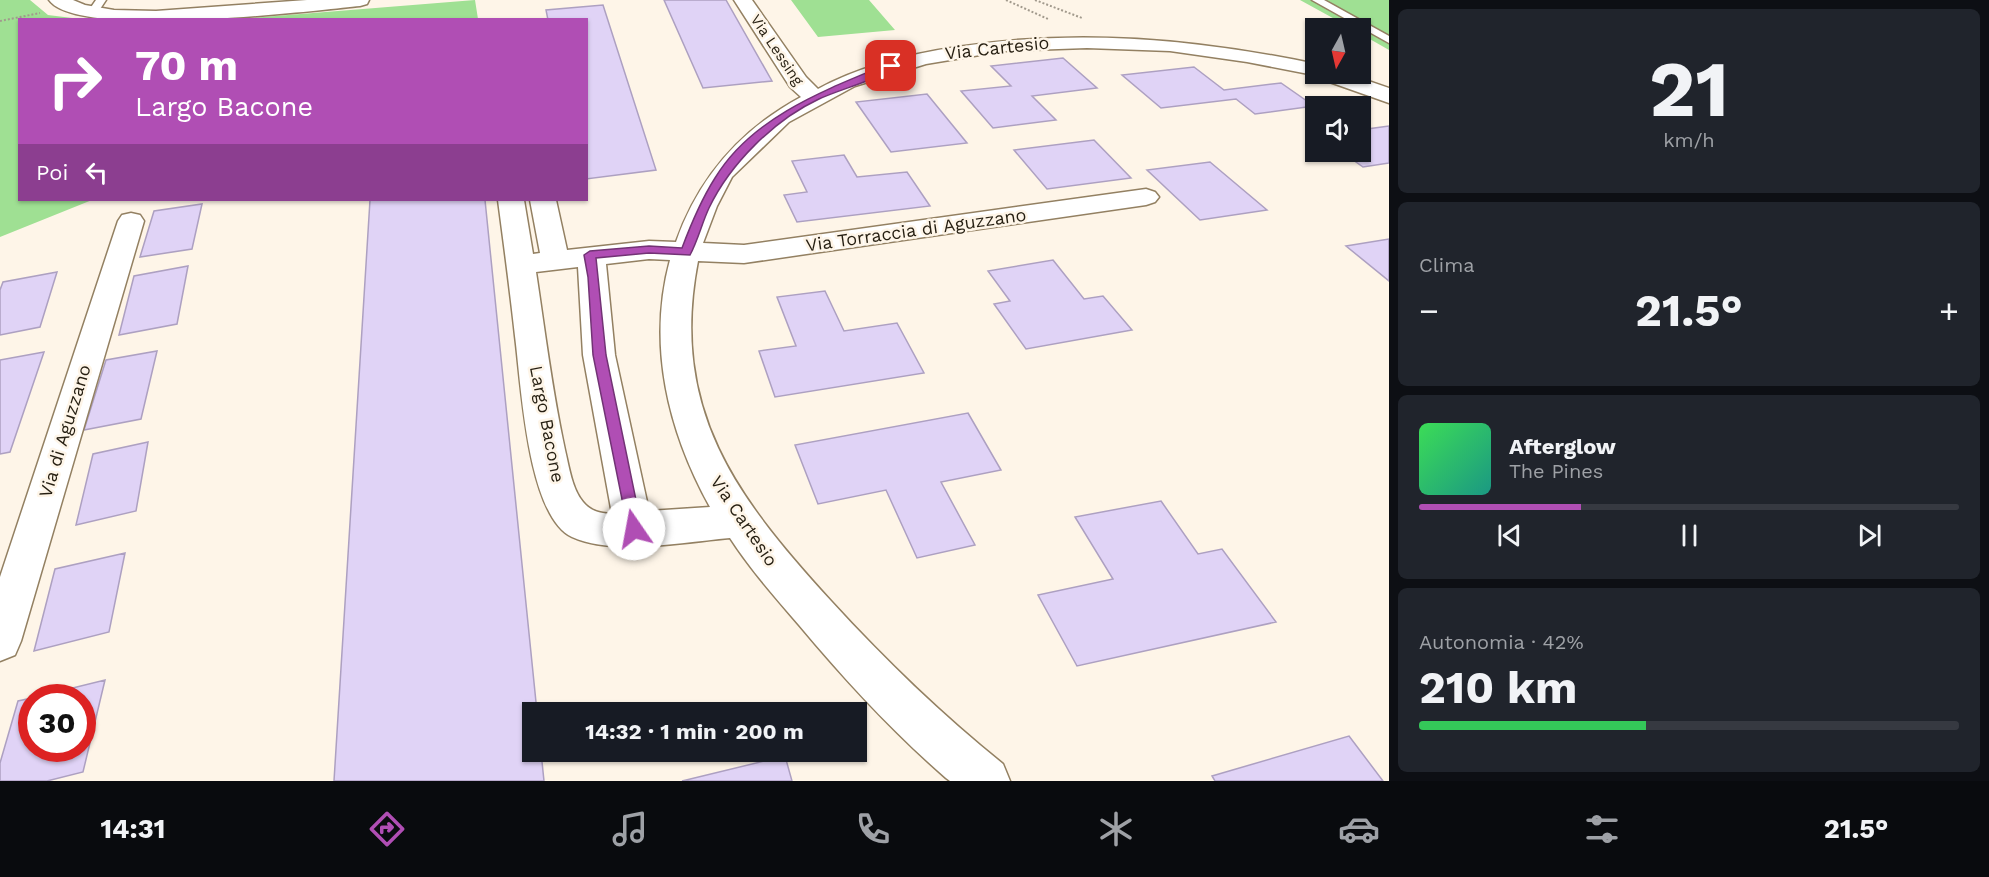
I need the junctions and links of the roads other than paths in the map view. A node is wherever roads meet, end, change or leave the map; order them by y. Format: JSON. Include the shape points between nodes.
{"nodes":[{"id":1,"x":360,"y":0,"type":"edge"},
{"id":2,"x":743,"y":0,"type":"edge"},
{"id":3,"x":1317,"y":0,"type":"edge"},
{"id":4,"x":62,"y":3,"type":"edge"},
{"id":5,"x":97,"y":6,"type":"edge"},
{"id":6,"x":1389,"y":40,"type":"edge"},
{"id":7,"x":1305,"y":68,"type":"edge"},
{"id":8,"x":1361,"y":84,"type":"edge"},
{"id":9,"x":1386,"y":92,"type":"edge"},
{"id":10,"x":815,"y":98,"type":"junction"},
{"id":11,"x":1146,"y":197,"type":"dead end"},
{"id":12,"x":511,"y":201,"type":"edge"},
{"id":13,"x":543,"y":201,"type":"edge"},
{"id":14,"x":131,"y":220,"type":"dead end"},
{"id":15,"x":686,"y":252,"type":"junction"},
{"id":16,"x":590,"y":255,"type":"junction"},
{"id":17,"x":555,"y":259,"type":"junction"},
{"id":18,"x":521,"y":264,"type":"junction"},
{"id":19,"x":740,"y":521,"type":"junction"},
{"id":20,"x":634,"y":529,"type":"junction"},
{"id":21,"x":0,"y":641,"type":"edge"},
{"id":22,"x":986,"y":781,"type":"edge"}],
"edges":[{"from":1,"to":5,"type":"street","via":[[160,17],[122,17]]},
{"from":2,"to":10,"type":"street","name":"Via Lessing","via":[[798,82]]},
{"from":3,"to":6,"type":"lane"},
{"from":4,"to":5,"type":"street"},
{"from":7,"to":10,"type":"street","name":"Via Cartesio","via":[[1181,46],[1022,43],[910,61]]},
{"from":8,"to":9,"type":"street"},
{"from":10,"to":15,"type":"street","name":"Via Cartesio","via":[[766,130],[729,165],[707,199]]},
{"from":11,"to":15,"type":"street","name":"Via Torraccia di Aguzzano","via":[[744,254]]},
{"from":12,"to":18,"type":"street","name":"Largo Bacone"},
{"from":13,"to":17,"type":"street"},
{"from":14,"to":21,"type":"street","name":"Via di Aguzzano"},
{"from":15,"to":16,"type":"street","via":[[649,250]]},
{"from":15,"to":19,"type":"street","name":"Via Cartesio","via":[[674,331],[682,393],[703,454]]},
{"from":16,"to":17,"type":"street"},
{"from":16,"to":20,"type":"street","via":[[600,363]]},
{"from":17,"to":18,"type":"street"},
{"from":18,"to":20,"type":"street","name":"Largo Bacone","via":[[550,457],[565,504],[583,525],[605,530]]},
{"from":19,"to":20,"type":"street","name":"Largo Bacone"},
{"from":19,"to":22,"type":"street","name":"Via Cartesio","via":[[782,576],[862,667]]}]}
